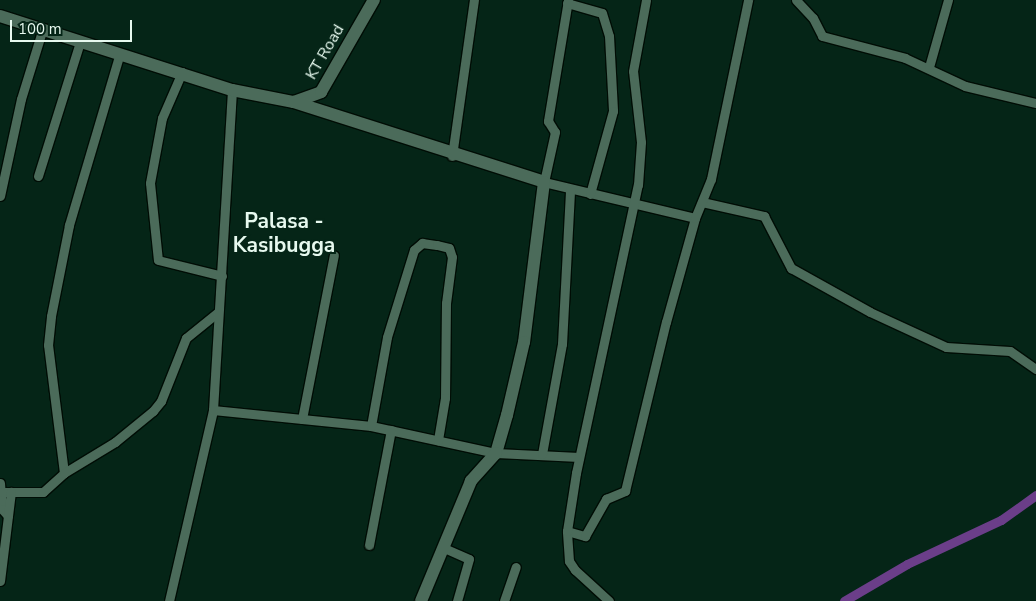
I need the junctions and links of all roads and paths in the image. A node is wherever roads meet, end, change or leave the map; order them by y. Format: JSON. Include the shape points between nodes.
{"nodes":[{"id":1,"x":374,"y":0,"type":"edge"},
{"id":2,"x":474,"y":0,"type":"edge"},
{"id":3,"x":646,"y":0,"type":"edge"},
{"id":4,"x":748,"y":0,"type":"edge"},
{"id":5,"x":796,"y":0,"type":"edge"},
{"id":6,"x":948,"y":0,"type":"edge"},
{"id":7,"x":567,"y":2,"type":"edge"},
{"id":8,"x":0,"y":16,"type":"edge"},
{"id":9,"x":42,"y":32,"type":"junction"},
{"id":10,"x":80,"y":42,"type":"junction"},
{"id":11,"x":120,"y":53,"type":"junction"},
{"id":12,"x":929,"y":67,"type":"junction"},
{"id":13,"x":182,"y":72,"type":"junction"},
{"id":14,"x":232,"y":90,"type":"junction"},
{"id":15,"x":294,"y":102,"type":"junction"},
{"id":16,"x":1036,"y":103,"type":"edge"},
{"id":17,"x":452,"y":156,"type":"junction"},
{"id":18,"x":38,"y":176,"type":"dead end"},
{"id":19,"x":544,"y":182,"type":"junction"},
{"id":20,"x":570,"y":189,"type":"junction"},
{"id":21,"x":590,"y":194,"type":"junction"},
{"id":22,"x":0,"y":196,"type":"edge"},
{"id":23,"x":702,"y":202,"type":"junction"},
{"id":24,"x":632,"y":205,"type":"junction"},
{"id":25,"x":695,"y":218,"type":"junction"},
{"id":26,"x":334,"y":255,"type":"dead end"},
{"id":27,"x":222,"y":276,"type":"junction"},
{"id":28,"x":218,"y":312,"type":"junction"},
{"id":29,"x":1036,"y":369,"type":"edge"},
{"id":30,"x":213,"y":410,"type":"junction"},
{"id":31,"x":302,"y":418,"type":"junction"},
{"id":32,"x":372,"y":426,"type":"junction"},
{"id":33,"x":391,"y":430,"type":"junction"},
{"id":34,"x":438,"y":440,"type":"junction"},
{"id":35,"x":496,"y":453,"type":"junction"},
{"id":36,"x":542,"y":454,"type":"junction"},
{"id":37,"x":579,"y":457,"type":"junction"},
{"id":38,"x":64,"y":473,"type":"junction"},
{"id":39,"x":4,"y":489,"type":"edge"},
{"id":40,"x":3,"y":512,"type":"edge"},
{"id":41,"x":567,"y":532,"type":"junction"},
{"id":42,"x":369,"y":545,"type":"dead end"},
{"id":43,"x":444,"y":548,"type":"junction"},
{"id":44,"x":516,"y":568,"type":"dead end"},
{"id":45,"x":0,"y":581,"type":"edge"},
{"id":46,"x":169,"y":601,"type":"edge"},
{"id":47,"x":421,"y":601,"type":"edge"},
{"id":48,"x":457,"y":601,"type":"edge"},
{"id":49,"x":504,"y":601,"type":"edge"},
{"id":50,"x":610,"y":601,"type":"edge"}],
"edges":[{"from":1,"to":15,"type":"main road","name":"KT Road","via":[[321,92]]},
{"from":2,"to":17,"type":"street"},
{"from":3,"to":24,"type":"street","via":[[633,71],[641,142]]},
{"from":4,"to":23,"type":"street","via":[[726,116]]},
{"from":5,"to":12,"type":"street","via":[[813,18],[822,36]]},
{"from":6,"to":12,"type":"street"},
{"from":7,"to":19,"type":"street","via":[[548,121],[555,132]]},
{"from":7,"to":21,"type":"street","via":[[602,13],[611,50],[612,120]]},
{"from":8,"to":9,"type":"main road"},
{"from":9,"to":10,"type":"main road"},
{"from":9,"to":22,"type":"street","via":[[21,99]]},
{"from":10,"to":11,"type":"main road"},
{"from":10,"to":18,"type":"street"},
{"from":11,"to":13,"type":"main road"},
{"from":11,"to":38,"type":"street","via":[[69,225],[48,345]]},
{"from":12,"to":16,"type":"street","via":[[965,86]]},
{"from":13,"to":14,"type":"main road"},
{"from":13,"to":27,"type":"street","via":[[162,118],[151,176],[158,260]]},
{"from":14,"to":15,"type":"main road"},
{"from":14,"to":27,"type":"street"},
{"from":15,"to":17,"type":"main road"},
{"from":17,"to":19,"type":"main road"},
{"from":19,"to":20,"type":"street"},
{"from":19,"to":35,"type":"main road","via":[[524,342]]},
{"from":20,"to":21,"type":"street"},
{"from":20,"to":36,"type":"street","via":[[562,344]]},
{"from":21,"to":24,"type":"street"},
{"from":23,"to":25,"type":"street"},
{"from":23,"to":29,"type":"street","via":[[764,216],[791,268],[870,312],[946,347],[1010,351]]},
{"from":24,"to":25,"type":"street"},
{"from":24,"to":37,"type":"street"},
{"from":25,"to":41,"type":"street","via":[[626,491],[606,499],[586,536]]},
{"from":26,"to":31,"type":"street"},
{"from":27,"to":28,"type":"street"},
{"from":28,"to":30,"type":"street"},
{"from":28,"to":38,"type":"street","via":[[186,338],[161,401],[153,411],[115,442]]},
{"from":30,"to":31,"type":"street"},
{"from":30,"to":46,"type":"street"},
{"from":31,"to":32,"type":"street"},
{"from":32,"to":33,"type":"street"},
{"from":32,"to":34,"type":"street","via":[[387,337],[414,250],[422,242],[437,245],[449,248],[452,257],[446,303],[445,398]]},
{"from":33,"to":34,"type":"street"},
{"from":33,"to":42,"type":"street"},
{"from":34,"to":35,"type":"street"},
{"from":35,"to":36,"type":"street"},
{"from":35,"to":43,"type":"main road","via":[[476,471]]},
{"from":36,"to":37,"type":"street"},
{"from":37,"to":41,"type":"street"},
{"from":38,"to":39,"type":"street","via":[[43,492]]},
{"from":39,"to":40,"type":"street"},
{"from":40,"to":45,"type":"street"},
{"from":41,"to":50,"type":"street","via":[[569,560],[575,570]]},
{"from":43,"to":47,"type":"main road"},
{"from":43,"to":48,"type":"street","via":[[468,559]]},
{"from":44,"to":49,"type":"street"}]}
